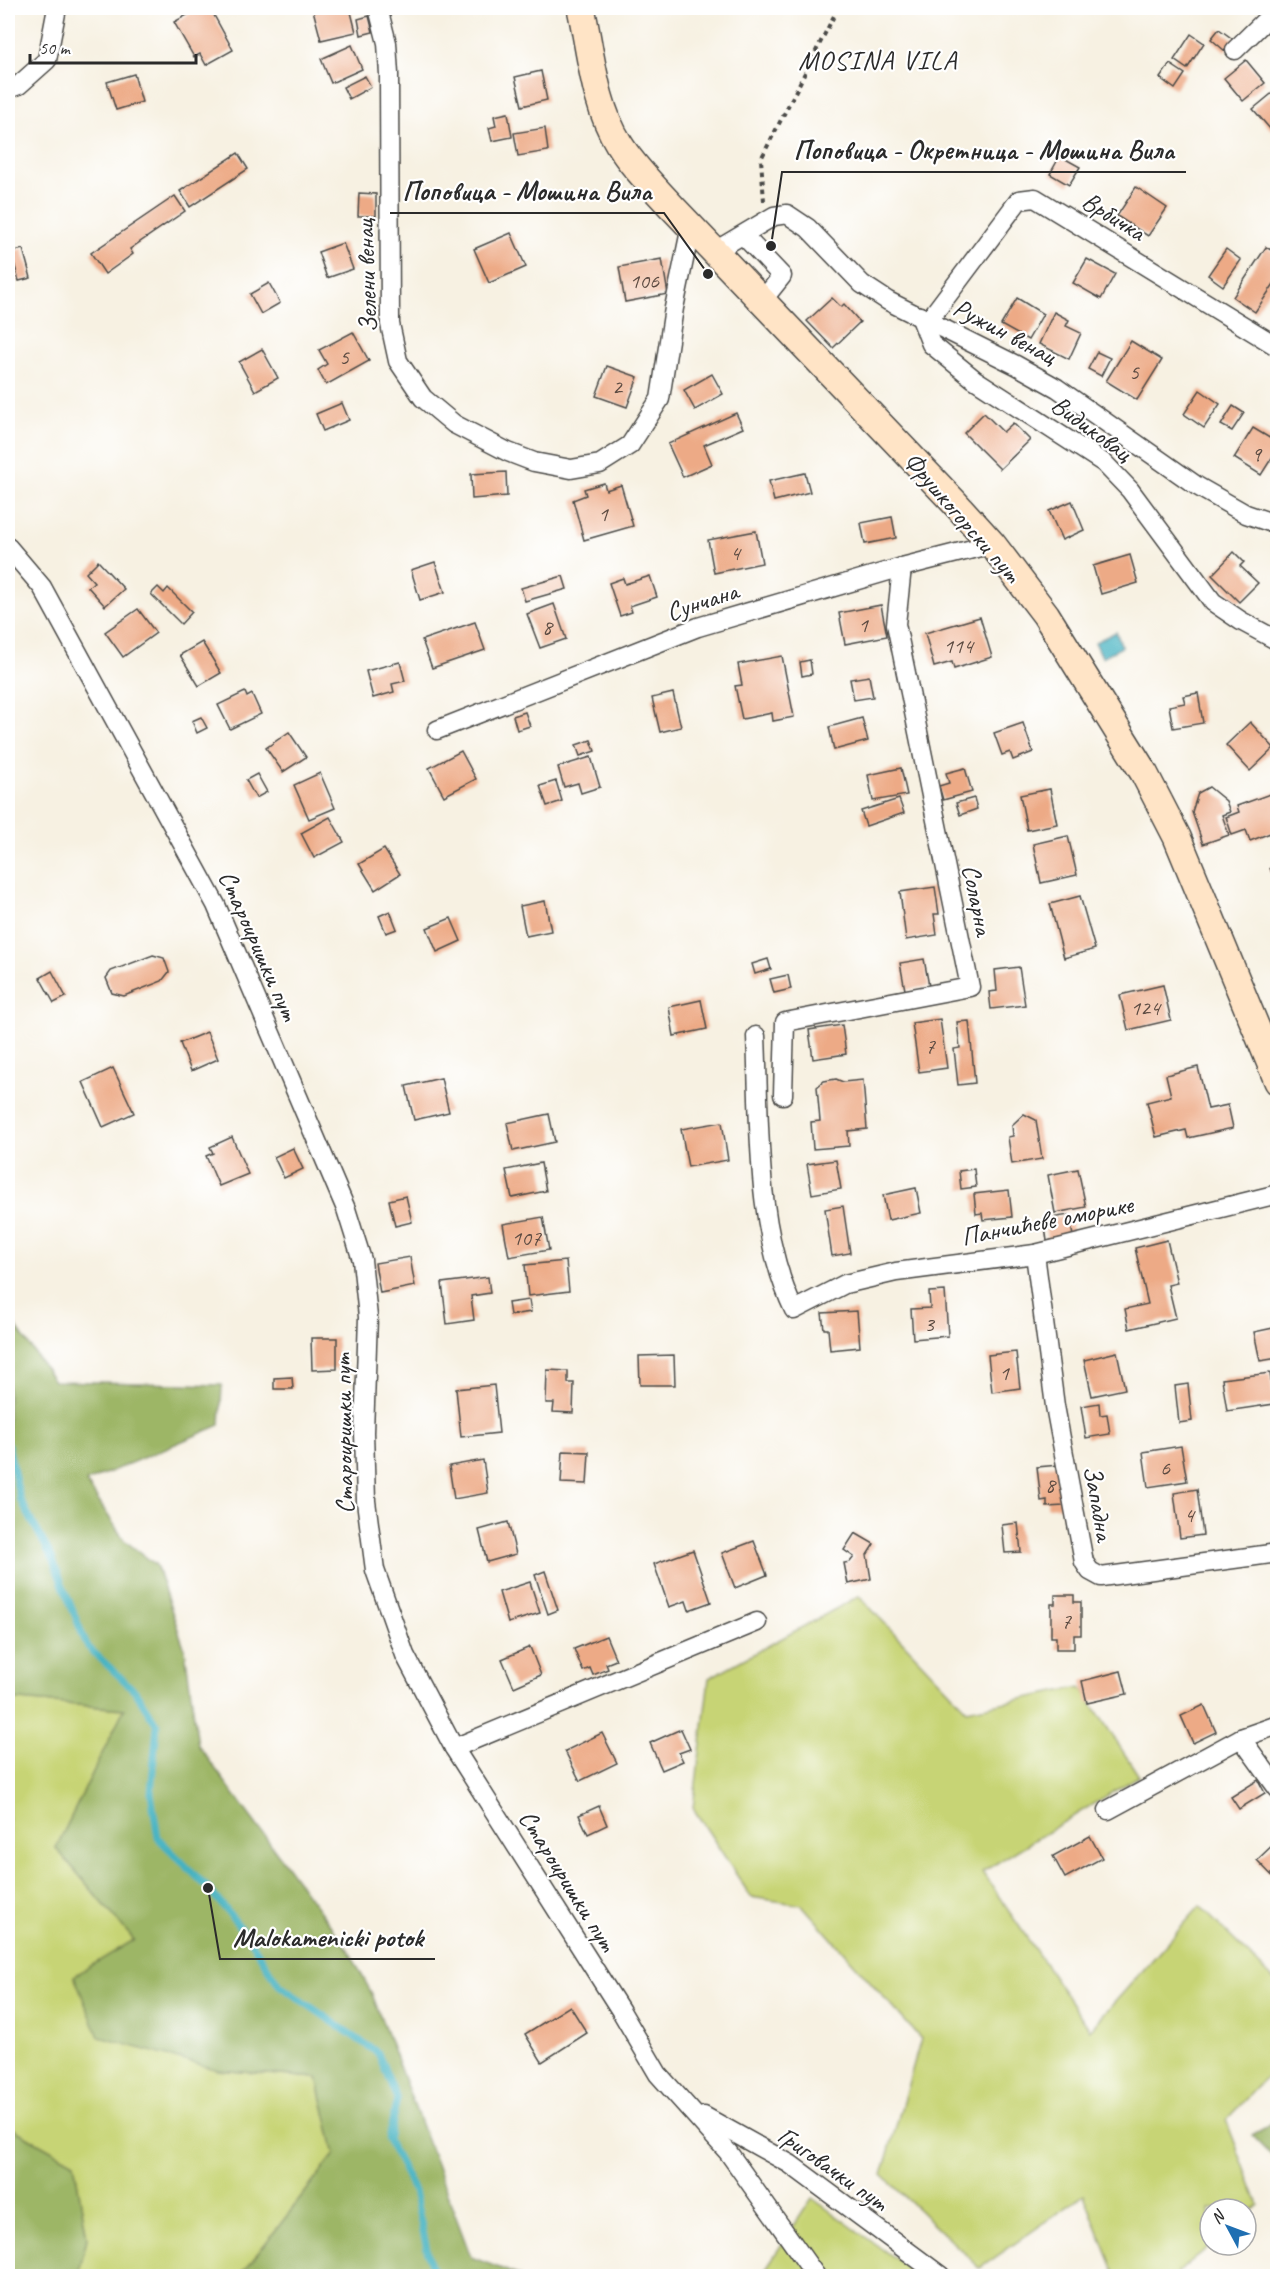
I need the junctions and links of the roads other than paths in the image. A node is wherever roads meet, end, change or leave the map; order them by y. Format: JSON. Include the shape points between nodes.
{"nodes":[{"id":1,"x":57,"y":8,"type":"edge"},
{"id":2,"x":378,"y":8,"type":"edge"},
{"id":3,"x":581,"y":8,"type":"edge"},
{"id":4,"x":1278,"y":8,"type":"edge"},
{"id":5,"x":1235,"y":50,"type":"dead end"},
{"id":6,"x":8,"y":89,"type":"edge"},
{"id":7,"x":691,"y":226,"type":"junction"},
{"id":8,"x":743,"y":235,"type":"junction"},
{"id":9,"x":715,"y":251,"type":"junction"},
{"id":10,"x":762,"y":301,"type":"junction"},
{"id":11,"x":924,"y":318,"type":"junction"},
{"id":12,"x":1278,"y":347,"type":"edge"},
{"id":13,"x":1278,"y":525,"type":"edge"},
{"id":14,"x":992,"y":544,"type":"junction"},
{"id":15,"x":8,"y":547,"type":"edge"},
{"id":16,"x":902,"y":567,"type":"junction"},
{"id":17,"x":1278,"y":641,"type":"edge"},
{"id":18,"x":437,"y":730,"type":"dead end"},
{"id":19,"x":756,"y":1036,"type":"dead end"},
{"id":20,"x":1277,"y":1078,"type":"edge"},
{"id":21,"x":783,"y":1095,"type":"dead end"},
{"id":22,"x":1278,"y":1194,"type":"edge"},
{"id":23,"x":1035,"y":1254,"type":"junction"},
{"id":24,"x":1278,"y":1553,"type":"edge"},
{"id":25,"x":757,"y":1622,"type":"dead end"},
{"id":26,"x":1278,"y":1725,"type":"edge"},
{"id":27,"x":1241,"y":1738,"type":"junction"},
{"id":28,"x":454,"y":1748,"type":"junction"},
{"id":29,"x":1278,"y":1789,"type":"edge"},
{"id":30,"x":1108,"y":1810,"type":"dead end"},
{"id":31,"x":692,"y":2109,"type":"junction"},
{"id":32,"x":816,"y":2277,"type":"edge"},
{"id":33,"x":941,"y":2277,"type":"edge"}],
"edges":[{"from":1,"to":6,"type":"street","via":[[47,60],[19,85]]},
{"from":2,"to":7,"type":"street","name":"Зелени венац","via":[[387,43],[389,74],[390,324],[398,361],[423,398],[454,424],[508,452],[571,469],[600,464],[630,445],[660,399]]},
{"from":3,"to":7,"type":"street","name":"Фрушкогорски пут","via":[[598,93],[619,143]]},
{"from":4,"to":5,"type":"street"},
{"from":7,"to":9,"type":"street","name":"Фрушкогорски пут"},
{"from":8,"to":9,"type":"street","name":"Ружин венац"},
{"from":8,"to":10,"type":"street","via":[[782,276]]},
{"from":8,"to":11,"type":"street","name":"Ружин венац","via":[[774,216],[787,214],[808,228],[862,285]]},
{"from":9,"to":10,"type":"street","name":"Фрушкогорски пут"},
{"from":10,"to":14,"type":"street","name":"Фрушкогорски пут"},
{"from":11,"to":12,"type":"street","name":"Врбичка","via":[[1019,200],[1035,198]]},
{"from":11,"to":13,"type":"street","name":"Ружин венац","via":[[1057,388],[1197,486],[1246,514]]},
{"from":11,"to":17,"type":"street","name":"Видиковац","via":[[931,344],[939,351],[974,379],[1104,464],[1130,490],[1213,602]]},
{"from":14,"to":16,"type":"street","name":"Сунчана"},
{"from":14,"to":20,"type":"street","name":"Фрушкогорски пут","via":[[1046,615],[1144,772],[1177,837]]},
{"from":15,"to":28,"type":"street","name":"Староиришки пут","via":[[42,587],[216,906],[346,1209],[362,1260],[368,1317],[366,1501],[375,1570],[405,1655]]},
{"from":16,"to":18,"type":"street","name":"Сунчана","via":[[698,627]]},
{"from":16,"to":21,"type":"street","name":"Соларна","via":[[896,624],[970,987],[785,1022]]},
{"from":19,"to":23,"type":"street","name":"Панчићеве оморике","via":[[766,1218],[777,1271],[794,1310],[845,1284],[896,1272]]},
{"from":22,"to":23,"type":"street","name":"Панчићеве оморике"},
{"from":23,"to":24,"type":"street","name":"Западна","via":[[1055,1406],[1084,1562],[1090,1571],[1101,1577]]},
{"from":25,"to":28,"type":"street"},
{"from":26,"to":27,"type":"street"},
{"from":27,"to":29,"type":"street"},
{"from":27,"to":30,"type":"street"},
{"from":28,"to":31,"type":"street","name":"Староиришки пут","via":[[658,2074]]},
{"from":31,"to":32,"type":"street","name":"Староиришки пут","via":[[728,2152]]},
{"from":31,"to":33,"type":"street","name":"Григовачки пут","via":[[790,2164]]}]}
